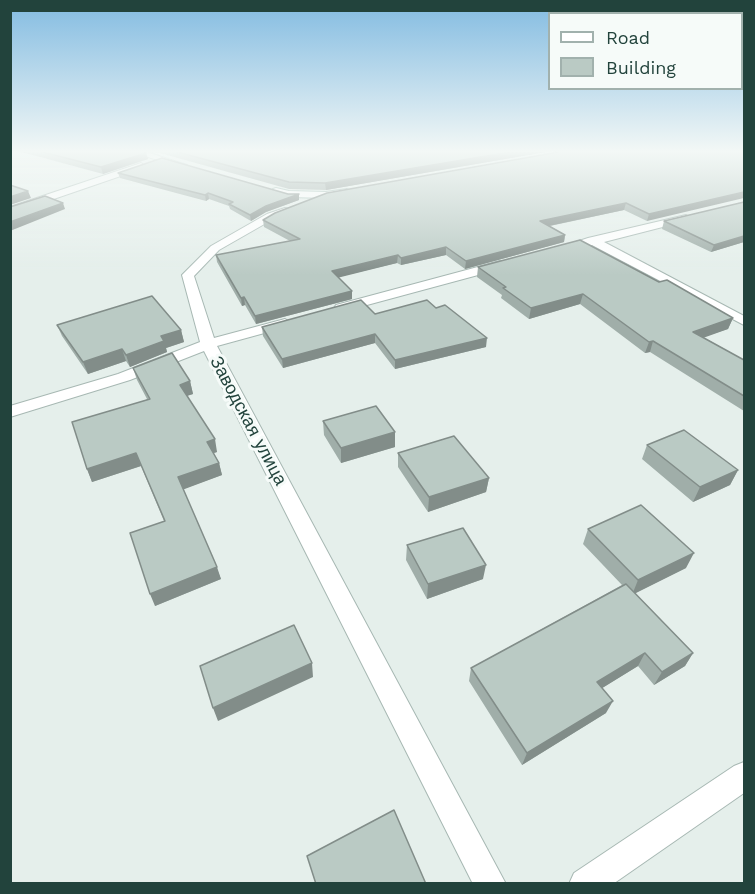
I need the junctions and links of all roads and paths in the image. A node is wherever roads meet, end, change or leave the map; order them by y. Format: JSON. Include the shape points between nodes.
{"nodes":[{"id":1,"x":67,"y":192,"type":"edge"},
{"id":2,"x":279,"y":192,"type":"edge"},
{"id":3,"x":351,"y":192,"type":"edge"},
{"id":4,"x":326,"y":195,"type":"junction"},
{"id":5,"x":10,"y":211,"type":"edge"},
{"id":6,"x":701,"y":214,"type":"edge"},
{"id":7,"x":592,"y":240,"type":"junction"},
{"id":8,"x":547,"y":253,"type":"edge"},
{"id":9,"x":513,"y":262,"type":"edge"},
{"id":10,"x":332,"y":311,"type":"edge"},
{"id":11,"x":298,"y":320,"type":"edge"},
{"id":12,"x":744,"y":321,"type":"edge"},
{"id":13,"x":208,"y":344,"type":"junction"},
{"id":14,"x":10,"y":412,"type":"edge"},
{"id":15,"x":744,"y":776,"type":"edge"},
{"id":16,"x":490,"y":884,"type":"edge"},
{"id":17,"x":585,"y":884,"type":"edge"}],
"edges":[{"from":1,"to":5,"type":"street"},
{"from":2,"to":4,"type":"street"},
{"from":3,"to":4,"type":"street"},
{"from":4,"to":13,"type":"street","name":"Заводская улица","via":[[271,216],[215,248],[188,275]]},
{"from":6,"to":7,"type":"street"},
{"from":7,"to":8,"type":"street"},
{"from":7,"to":12,"type":"street"},
{"from":9,"to":10,"type":"street"},
{"from":11,"to":13,"type":"street"},
{"from":13,"to":14,"type":"street"},
{"from":13,"to":16,"type":"street","name":"Заводская улица"},
{"from":15,"to":17,"type":"street"}]}
